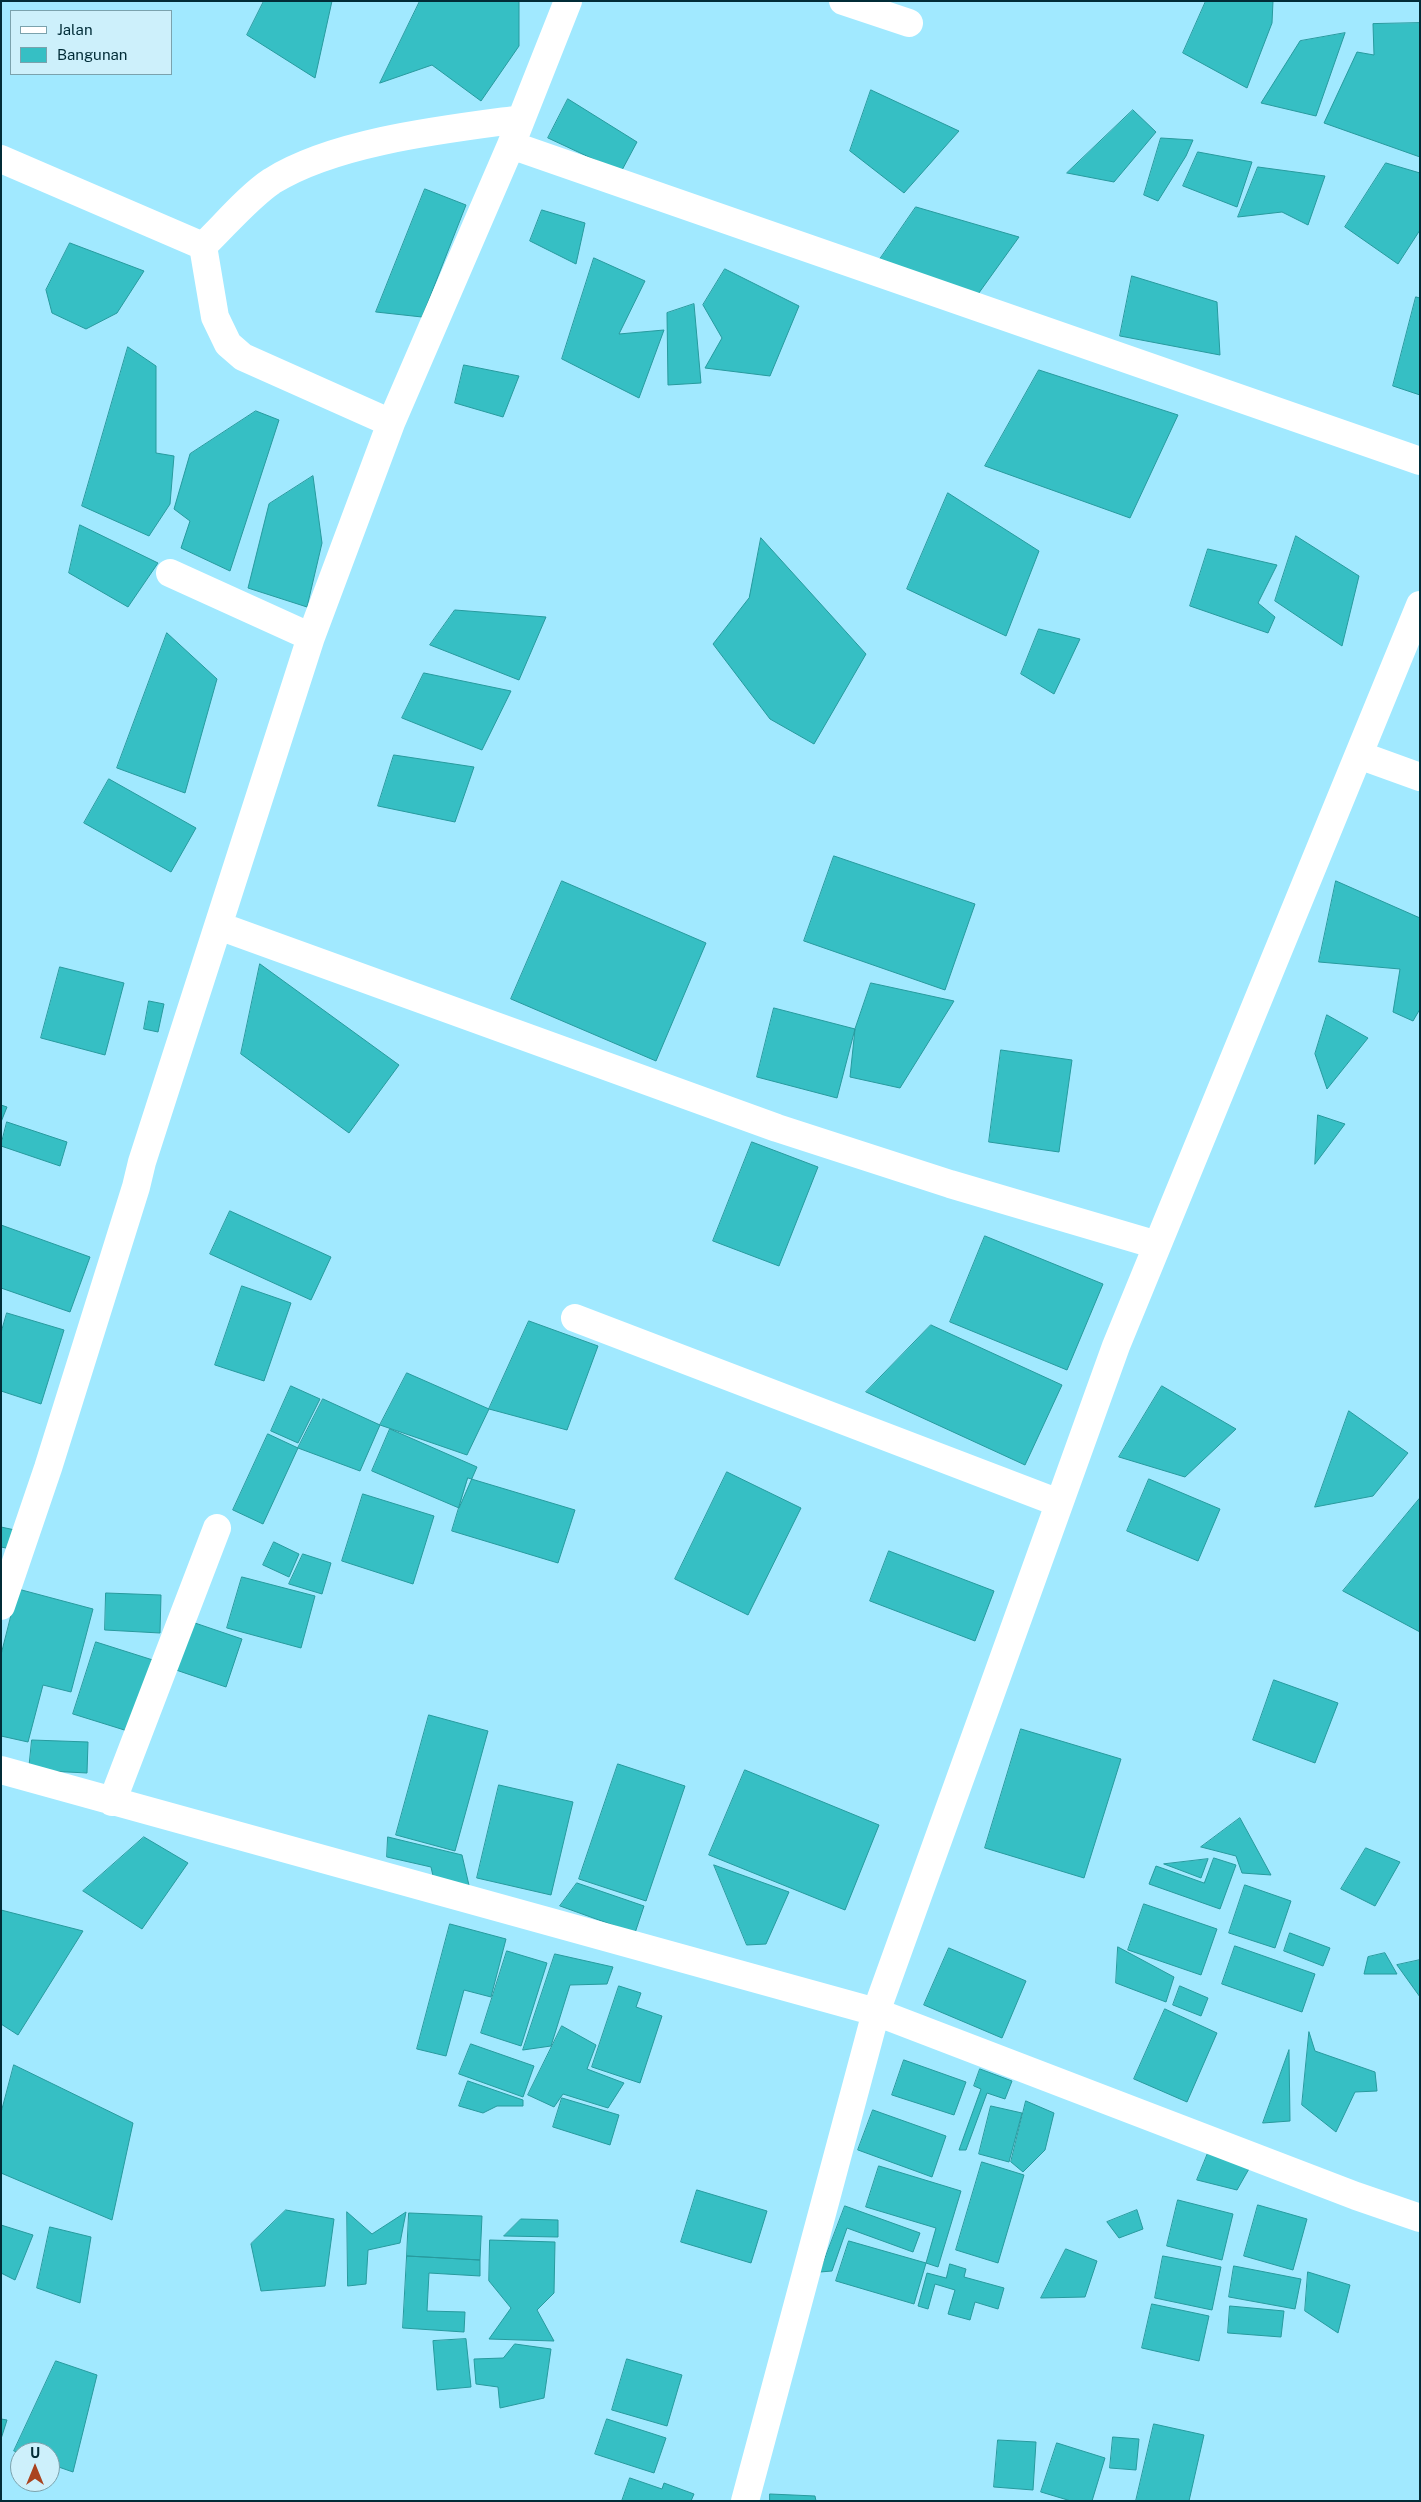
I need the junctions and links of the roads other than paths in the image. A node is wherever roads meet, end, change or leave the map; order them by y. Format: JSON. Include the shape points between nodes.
{"nodes":[{"id":1,"x":568,"y":1,"type":"edge"},
{"id":2,"x":843,"y":1,"type":"edge"},
{"id":3,"x":909,"y":23,"type":"dead end"},
{"id":4,"x":521,"y":119,"type":"junction"},
{"id":5,"x":511,"y":145,"type":"junction"},
{"id":6,"x":1,"y":158,"type":"edge"},
{"id":7,"x":204,"y":246,"type":"junction"},
{"id":8,"x":390,"y":423,"type":"junction"},
{"id":9,"x":1420,"y":461,"type":"edge"},
{"id":10,"x":170,"y":573,"type":"dead end"},
{"id":11,"x":1420,"y":605,"type":"edge"},
{"id":12,"x":311,"y":637,"type":"junction"},
{"id":13,"x":1359,"y":755,"type":"junction"},
{"id":14,"x":1420,"y":777,"type":"edge"},
{"id":15,"x":220,"y":926,"type":"junction"},
{"id":16,"x":1157,"y":1245,"type":"junction"},
{"id":17,"x":575,"y":1318,"type":"dead end"},
{"id":18,"x":1059,"y":1503,"type":"junction"},
{"id":19,"x":217,"y":1528,"type":"dead end"},
{"id":20,"x":1,"y":1606,"type":"edge"},
{"id":21,"x":1,"y":1770,"type":"edge"},
{"id":22,"x":112,"y":1802,"type":"junction"},
{"id":23,"x":876,"y":2012,"type":"junction"},
{"id":24,"x":1420,"y":2218,"type":"edge"},
{"id":25,"x":745,"y":2501,"type":"edge"}],
"edges":[{"from":1,"to":4,"type":"street"},
{"from":2,"to":3,"type":"street"},
{"from":4,"to":5,"type":"street"},
{"from":4,"to":7,"type":"street","via":[[423,133],[311,162],[272,182]]},
{"from":5,"to":8,"type":"street"},
{"from":5,"to":9,"type":"street"},
{"from":6,"to":7,"type":"street"},
{"from":7,"to":8,"type":"street","via":[[215,317],[228,344],[243,357]]},
{"from":8,"to":12,"type":"street"},
{"from":10,"to":12,"type":"street"},
{"from":11,"to":13,"type":"street"},
{"from":12,"to":15,"type":"street"},
{"from":13,"to":14,"type":"street"},
{"from":13,"to":16,"type":"street"},
{"from":15,"to":16,"type":"street","via":[[777,1128],[950,1184]]},
{"from":15,"to":20,"type":"street"},
{"from":16,"to":18,"type":"street"},
{"from":17,"to":18,"type":"street"},
{"from":18,"to":23,"type":"street"},
{"from":19,"to":22,"type":"street"},
{"from":21,"to":22,"type":"street"},
{"from":22,"to":23,"type":"street"},
{"from":23,"to":24,"type":"street"},
{"from":23,"to":25,"type":"street"}]}
